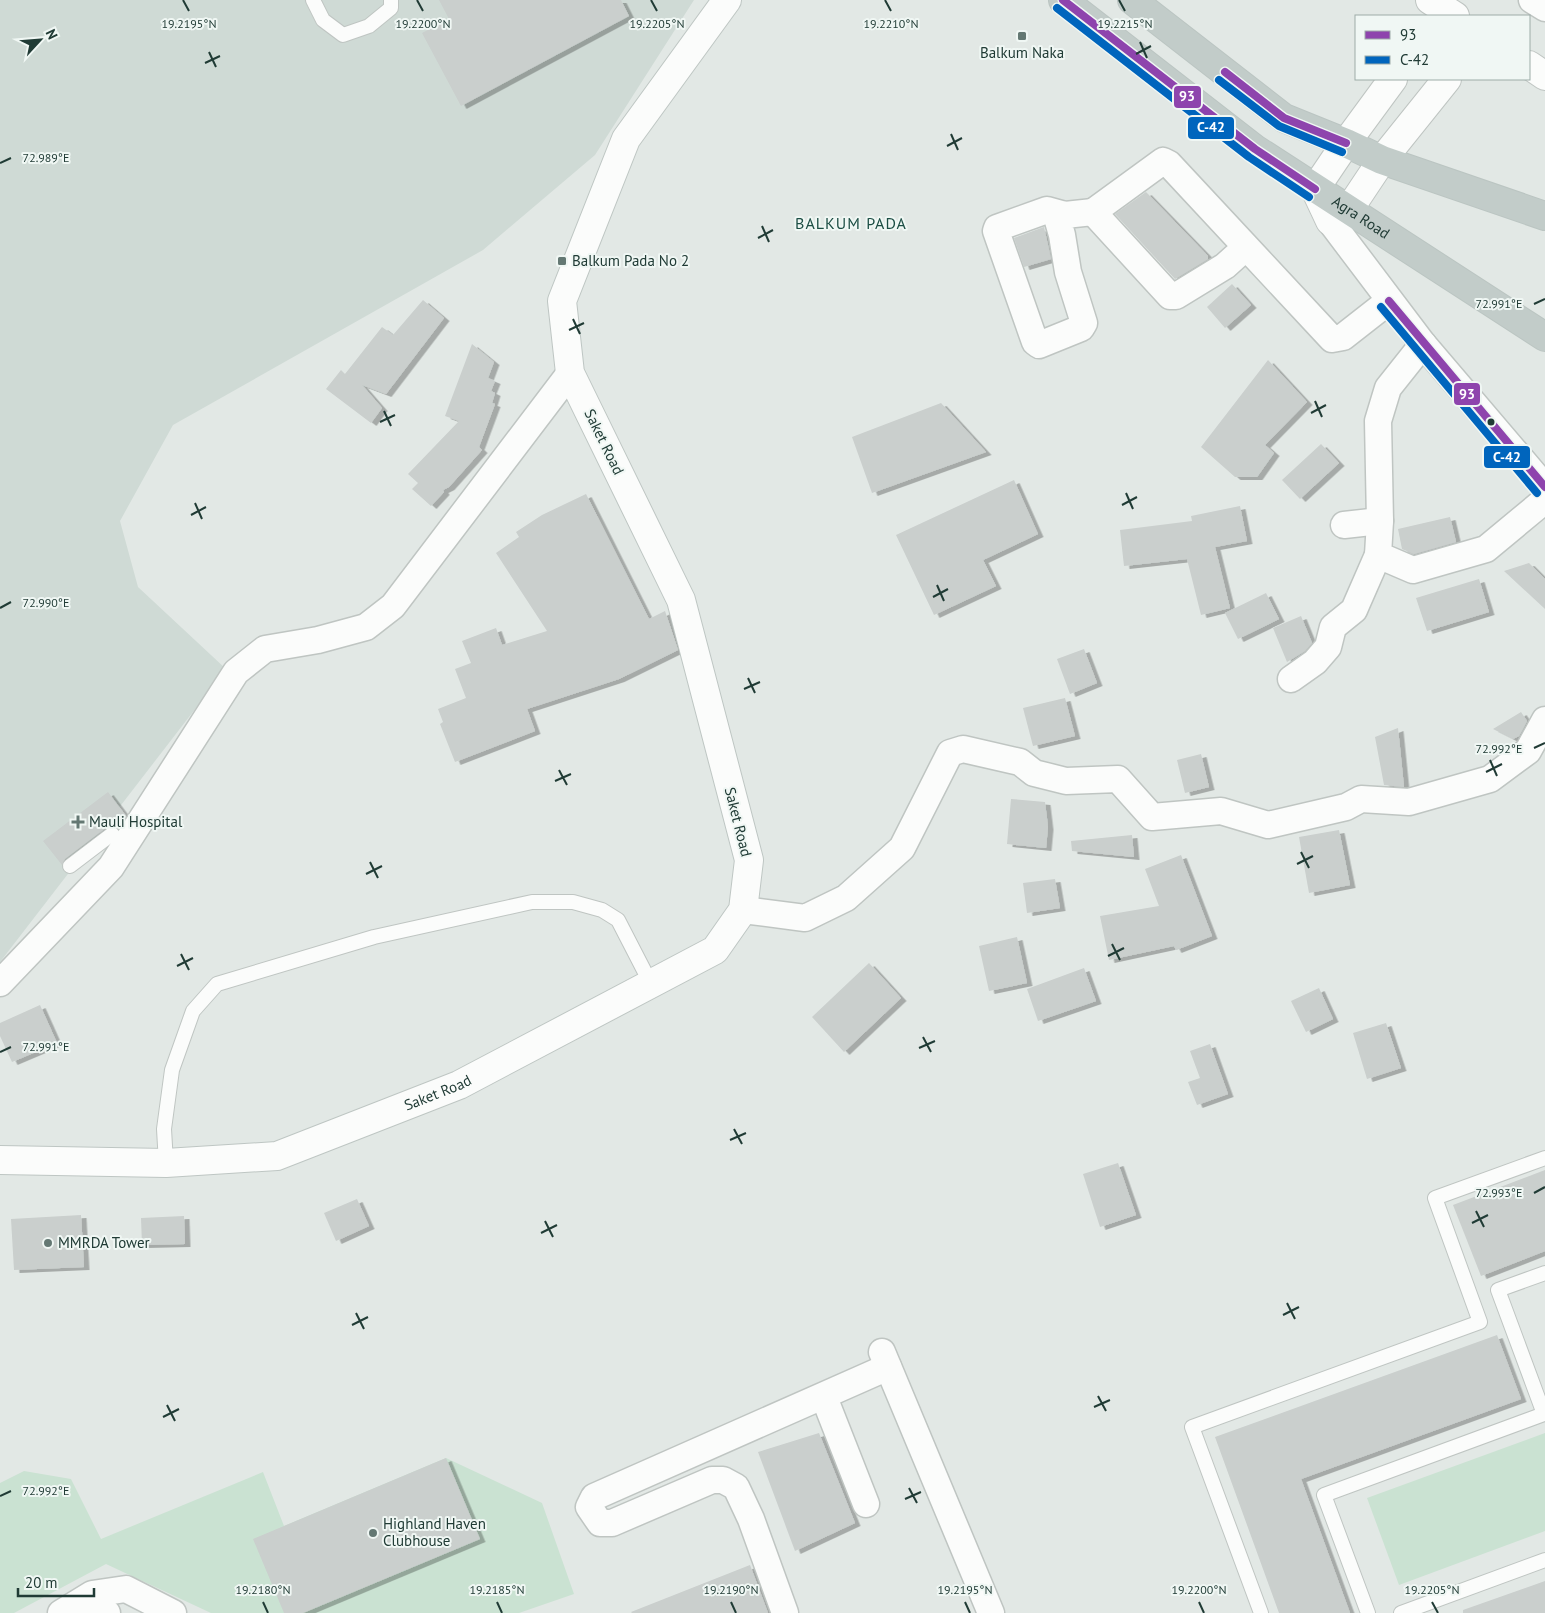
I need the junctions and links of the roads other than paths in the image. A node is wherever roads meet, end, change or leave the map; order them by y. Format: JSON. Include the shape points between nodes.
{"nodes":[{"id":1,"x":313,"y":0,"type":"edge"},
{"id":2,"x":391,"y":0,"type":"edge"},
{"id":3,"x":727,"y":0,"type":"edge"},
{"id":4,"x":1062,"y":0,"type":"edge"},
{"id":5,"x":1132,"y":0,"type":"edge"},
{"id":6,"x":1532,"y":0,"type":"edge"},
{"id":7,"x":1545,"y":8,"type":"edge"},
{"id":8,"x":1530,"y":66,"type":"edge"},
{"id":9,"x":1545,"y":76,"type":"edge"},
{"id":10,"x":1392,"y":80,"type":"edge"},
{"id":11,"x":1446,"y":80,"type":"edge"},
{"id":12,"x":1346,"y":143,"type":"junction"},
{"id":13,"x":1382,"y":160,"type":"junction"},
{"id":14,"x":1315,"y":189,"type":"junction"},
{"id":15,"x":1093,"y":212,"type":"junction"},
{"id":16,"x":1056,"y":214,"type":"junction"},
{"id":17,"x":1339,"y":216,"type":"junction"},
{"id":18,"x":1545,"y":216,"type":"edge"},
{"id":19,"x":1245,"y":248,"type":"junction"},
{"id":20,"x":1389,"y":301,"type":"junction"},
{"id":21,"x":1545,"y":337,"type":"edge"},
{"id":22,"x":1422,"y":344,"type":"junction"},
{"id":23,"x":570,"y":373,"type":"junction"},
{"id":24,"x":1545,"y":487,"type":"edge"},
{"id":25,"x":1545,"y":500,"type":"edge"},
{"id":26,"x":1380,"y":521,"type":"junction"},
{"id":27,"x":1344,"y":525,"type":"dead end"},
{"id":28,"x":1378,"y":555,"type":"junction"},
{"id":29,"x":1292,"y":679,"type":"dead end"},
{"id":30,"x":1545,"y":720,"type":"edge"},
{"id":31,"x":127,"y":821,"type":"dead end"},
{"id":32,"x":114,"y":845,"type":"junction"},
{"id":33,"x":70,"y":866,"type":"dead end"},
{"id":34,"x":743,"y":910,"type":"junction"},
{"id":35,"x":0,"y":983,"type":"edge"},
{"id":36,"x":650,"y":984,"type":"junction"},
{"id":37,"x":1545,"y":1158,"type":"edge"},
{"id":38,"x":0,"y":1160,"type":"edge"},
{"id":39,"x":166,"y":1163,"type":"junction"},
{"id":40,"x":1545,"y":1273,"type":"edge"},
{"id":41,"x":824,"y":1397,"type":"junction"},
{"id":42,"x":866,"y":1504,"type":"dead end"},
{"id":43,"x":1545,"y":1560,"type":"edge"},
{"id":44,"x":61,"y":1613,"type":"edge"},
{"id":45,"x":87,"y":1613,"type":"edge"},
{"id":46,"x":107,"y":1613,"type":"edge"},
{"id":47,"x":173,"y":1613,"type":"edge"},
{"id":48,"x":785,"y":1613,"type":"edge"},
{"id":49,"x":991,"y":1613,"type":"edge"},
{"id":50,"x":1261,"y":1613,"type":"edge"},
{"id":51,"x":1368,"y":1613,"type":"edge"},
{"id":52,"x":1401,"y":1613,"type":"edge"}],
"edges":[{"from":1,"to":2,"type":"lane","via":[[323,20],[343,35],[369,26],[391,8]]},
{"from":3,"to":23,"type":"main road","name":"Saket Road","via":[[626,139],[562,301]]},
{"from":4,"to":14,"type":"highway","name":"Agra Road","via":[[1254,149]]},
{"from":5,"to":12,"type":"highway","via":[[1284,118]]},
{"from":6,"to":7,"type":"street"},
{"from":8,"to":9,"type":"main road"},
{"from":10,"to":12,"type":"main road"},
{"from":11,"to":13,"type":"main road"},
{"from":12,"to":13,"type":"highway"},
{"from":12,"to":14,"type":"main road"},
{"from":13,"to":17,"type":"main road"},
{"from":13,"to":18,"type":"highway"},
{"from":14,"to":17,"type":"highway","name":"Agra Road"},
{"from":15,"to":16,"type":"street"},
{"from":15,"to":19,"type":"street","via":[[1170,296],[1176,296],[1225,266]]},
{"from":15,"to":19,"type":"street","via":[[1163,161]]},
{"from":16,"to":16,"type":"street","via":[[1047,210],[996,231],[1035,342],[1039,345],[1081,328],[1084,323],[1068,272]]},
{"from":17,"to":20,"type":"street"},
{"from":17,"to":21,"type":"highway","name":"Agra Road"},
{"from":19,"to":20,"type":"street","via":[[1332,339],[1344,337]]},
{"from":20,"to":22,"type":"street"},
{"from":22,"to":24,"type":"street"},
{"from":22,"to":26,"type":"street","via":[[1388,388],[1378,421]]},
{"from":23,"to":32,"type":"street","via":[[393,606],[366,627],[265,649],[236,672]]},
{"from":23,"to":34,"type":"main road","name":"Saket Road","via":[[681,600],[748,860]]},
{"from":25,"to":28,"type":"street","via":[[1486,549],[1413,570]]},
{"from":26,"to":27,"type":"street"},
{"from":26,"to":28,"type":"street"},
{"from":28,"to":29,"type":"street","via":[[1354,610],[1333,627],[1328,647],[1315,662]]},
{"from":30,"to":34,"type":"street","via":[[1528,751],[1490,779],[1409,802],[1361,799],[1346,807],[1268,825],[1221,811],[1152,817],[1118,779],[1066,781],[1034,774],[1020,762],[963,749],[950,753],[902,848],[846,898],[805,918]]},
{"from":31,"to":32,"type":"lane"},
{"from":32,"to":33,"type":"lane"},
{"from":32,"to":35,"type":"street","via":[[111,867]]},
{"from":34,"to":36,"type":"main road","name":"Saket Road","via":[[715,950]]},
{"from":36,"to":39,"type":"main road","name":"Saket Road","via":[[459,1085],[277,1156]]},
{"from":36,"to":39,"type":"lane","via":[[618,920],[602,910],[573,902],[532,902],[374,937],[217,984],[193,1011],[172,1070],[164,1129]]},
{"from":37,"to":50,"type":"lane","via":[[1435,1198],[1480,1322],[1192,1427]]},
{"from":38,"to":39,"type":"main road","name":"Saket Road"},
{"from":40,"to":51,"type":"lane","via":[[1498,1290],[1544,1414],[1324,1495]]},
{"from":41,"to":42,"type":"street"},
{"from":41,"to":48,"type":"street","via":[[594,1497],[589,1507],[600,1522],[612,1524],[712,1480],[723,1480],[736,1487]]},
{"from":41,"to":49,"type":"street","via":[[885,1360]]},
{"from":43,"to":52,"type":"lane"},
{"from":44,"to":47,"type":"street","via":[[92,1594],[126,1590]]},
{"from":45,"to":46,"type":"street","via":[[98,1610]]}]}
